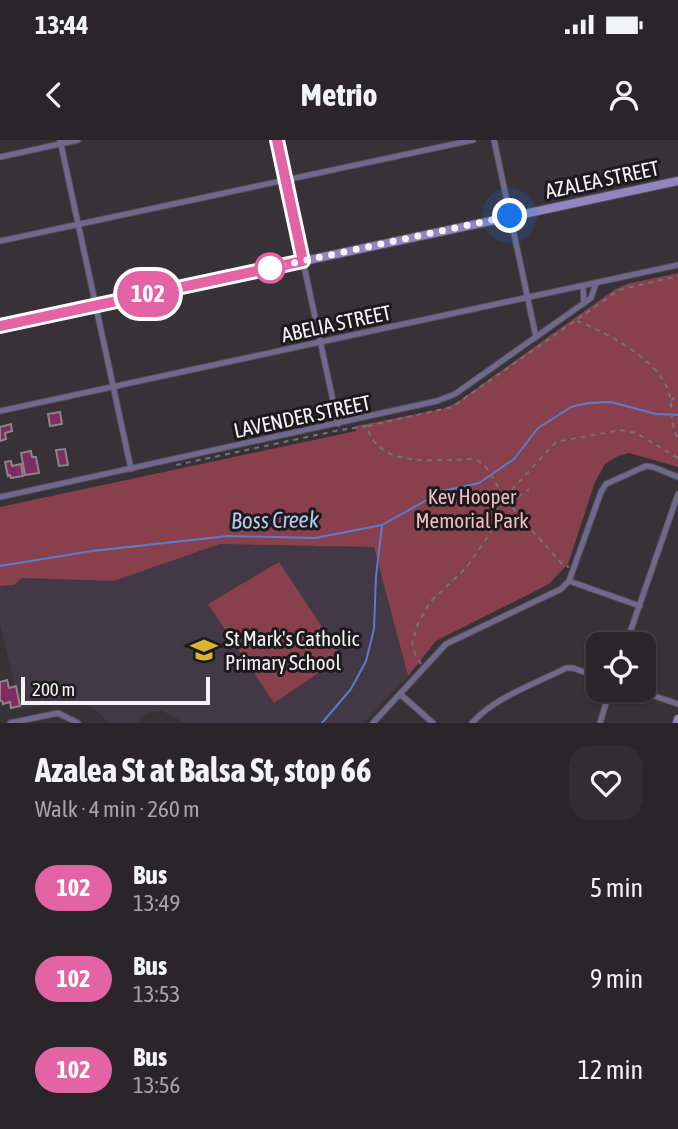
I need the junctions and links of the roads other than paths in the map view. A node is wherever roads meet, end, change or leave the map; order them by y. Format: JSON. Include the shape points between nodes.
{"nodes":[{"id":1,"x":78,"y":140,"type":"edge"},
{"id":2,"x":277,"y":140,"type":"edge"},
{"id":3,"x":473,"y":140,"type":"edge"},
{"id":4,"x":494,"y":140,"type":"edge"},
{"id":5,"x":61,"y":142,"type":"edge"},
{"id":6,"x":0,"y":157,"type":"edge"},
{"id":7,"x":285,"y":180,"type":"junction"},
{"id":8,"x":678,"y":181,"type":"edge"},
{"id":9,"x":510,"y":216,"type":"junction"},
{"id":10,"x":78,"y":225,"type":"junction"},
{"id":11,"x":0,"y":241,"type":"edge"},
{"id":12,"x":303,"y":261,"type":"junction"},
{"id":13,"x":678,"y":265,"type":"edge"},
{"id":14,"x":596,"y":283,"type":"junction"},
{"id":15,"x":583,"y":286,"type":"junction"},
{"id":16,"x":527,"y":298,"type":"junction"},
{"id":17,"x":584,"y":303,"type":"junction"},
{"id":18,"x":95,"y":305,"type":"junction"},
{"id":19,"x":0,"y":326,"type":"edge"},
{"id":20,"x":536,"y":337,"type":"junction"},
{"id":21,"x":320,"y":342,"type":"junction"},
{"id":22,"x":113,"y":387,"type":"junction"},
{"id":23,"x":0,"y":411,"type":"edge"},
{"id":24,"x":338,"y":424,"type":"junction"},
{"id":25,"x":131,"y":468,"type":"junction"},
{"id":26,"x":678,"y":477,"type":"edge"},
{"id":27,"x":678,"y":494,"type":"edge"},
{"id":28,"x":0,"y":497,"type":"edge"},
{"id":29,"x":569,"y":582,"type":"junction"},
{"id":30,"x":640,"y":606,"type":"junction"},
{"id":31,"x":630,"y":632,"type":"edge"},
{"id":32,"x":586,"y":673,"type":"edge"},
{"id":33,"x":400,"y":694,"type":"junction"},
{"id":34,"x":656,"y":697,"type":"edge"},
{"id":35,"x":606,"y":702,"type":"edge"},
{"id":36,"x":678,"y":704,"type":"edge"},
{"id":37,"x":10,"y":723,"type":"edge"},
{"id":38,"x":78,"y":723,"type":"edge"},
{"id":39,"x":373,"y":723,"type":"edge"},
{"id":40,"x":433,"y":723,"type":"edge"},
{"id":41,"x":472,"y":723,"type":"edge"},
{"id":42,"x":600,"y":723,"type":"edge"}],
"edges":[{"from":1,"to":5,"type":"street"},
{"from":2,"to":7,"type":"street"},
{"from":3,"to":7,"type":"street"},
{"from":4,"to":9,"type":"street"},
{"from":5,"to":6,"type":"street"},
{"from":5,"to":10,"type":"street"},
{"from":7,"to":10,"type":"street"},
{"from":7,"to":12,"type":"street"},
{"from":8,"to":9,"type":"street","name":"AZALEA STREET"},
{"from":9,"to":12,"type":"street","name":"AZALEA STREET"},
{"from":9,"to":16,"type":"street"},
{"from":10,"to":11,"type":"street"},
{"from":10,"to":18,"type":"street"},
{"from":12,"to":18,"type":"street","name":"AZALEA STREET"},
{"from":12,"to":21,"type":"street"},
{"from":13,"to":14,"type":"street","name":"ABELIA STREET"},
{"from":14,"to":15,"type":"street","name":"ABELIA STREET"},
{"from":14,"to":17,"type":"street","name":"LAVENDER STREET"},
{"from":15,"to":16,"type":"street","name":"ABELIA STREET"},
{"from":15,"to":17,"type":"street"},
{"from":16,"to":20,"type":"street"},
{"from":16,"to":21,"type":"street","name":"ABELIA STREET"},
{"from":17,"to":20,"type":"street","name":"LAVENDER STREET"},
{"from":18,"to":19,"type":"street","name":"AZALEA STREET"},
{"from":18,"to":22,"type":"street"},
{"from":20,"to":24,"type":"street","name":"LAVENDER STREET","via":[[455,394]]},
{"from":21,"to":22,"type":"street","name":"ABELIA STREET"},
{"from":21,"to":24,"type":"street"},
{"from":22,"to":23,"type":"street","name":"ABELIA STREET"},
{"from":22,"to":25,"type":"street"},
{"from":24,"to":25,"type":"street","name":"LAVENDER STREET"},
{"from":25,"to":28,"type":"street","name":"LAVENDER STREET"},
{"from":26,"to":29,"type":"street","via":[[646,466],[606,484]]},
{"from":27,"to":30,"type":"street"},
{"from":29,"to":30,"type":"street"},
{"from":29,"to":33,"type":"street","via":[[446,644]]},
{"from":30,"to":31,"type":"street"},
{"from":32,"to":41,"type":"street","via":[[566,668],[481,712]]},
{"from":33,"to":39,"type":"street"},
{"from":33,"to":40,"type":"street"},
{"from":34,"to":36,"type":"street"},
{"from":35,"to":42,"type":"street"},
{"from":37,"to":38,"type":"street","via":[[58,713]]}]}
